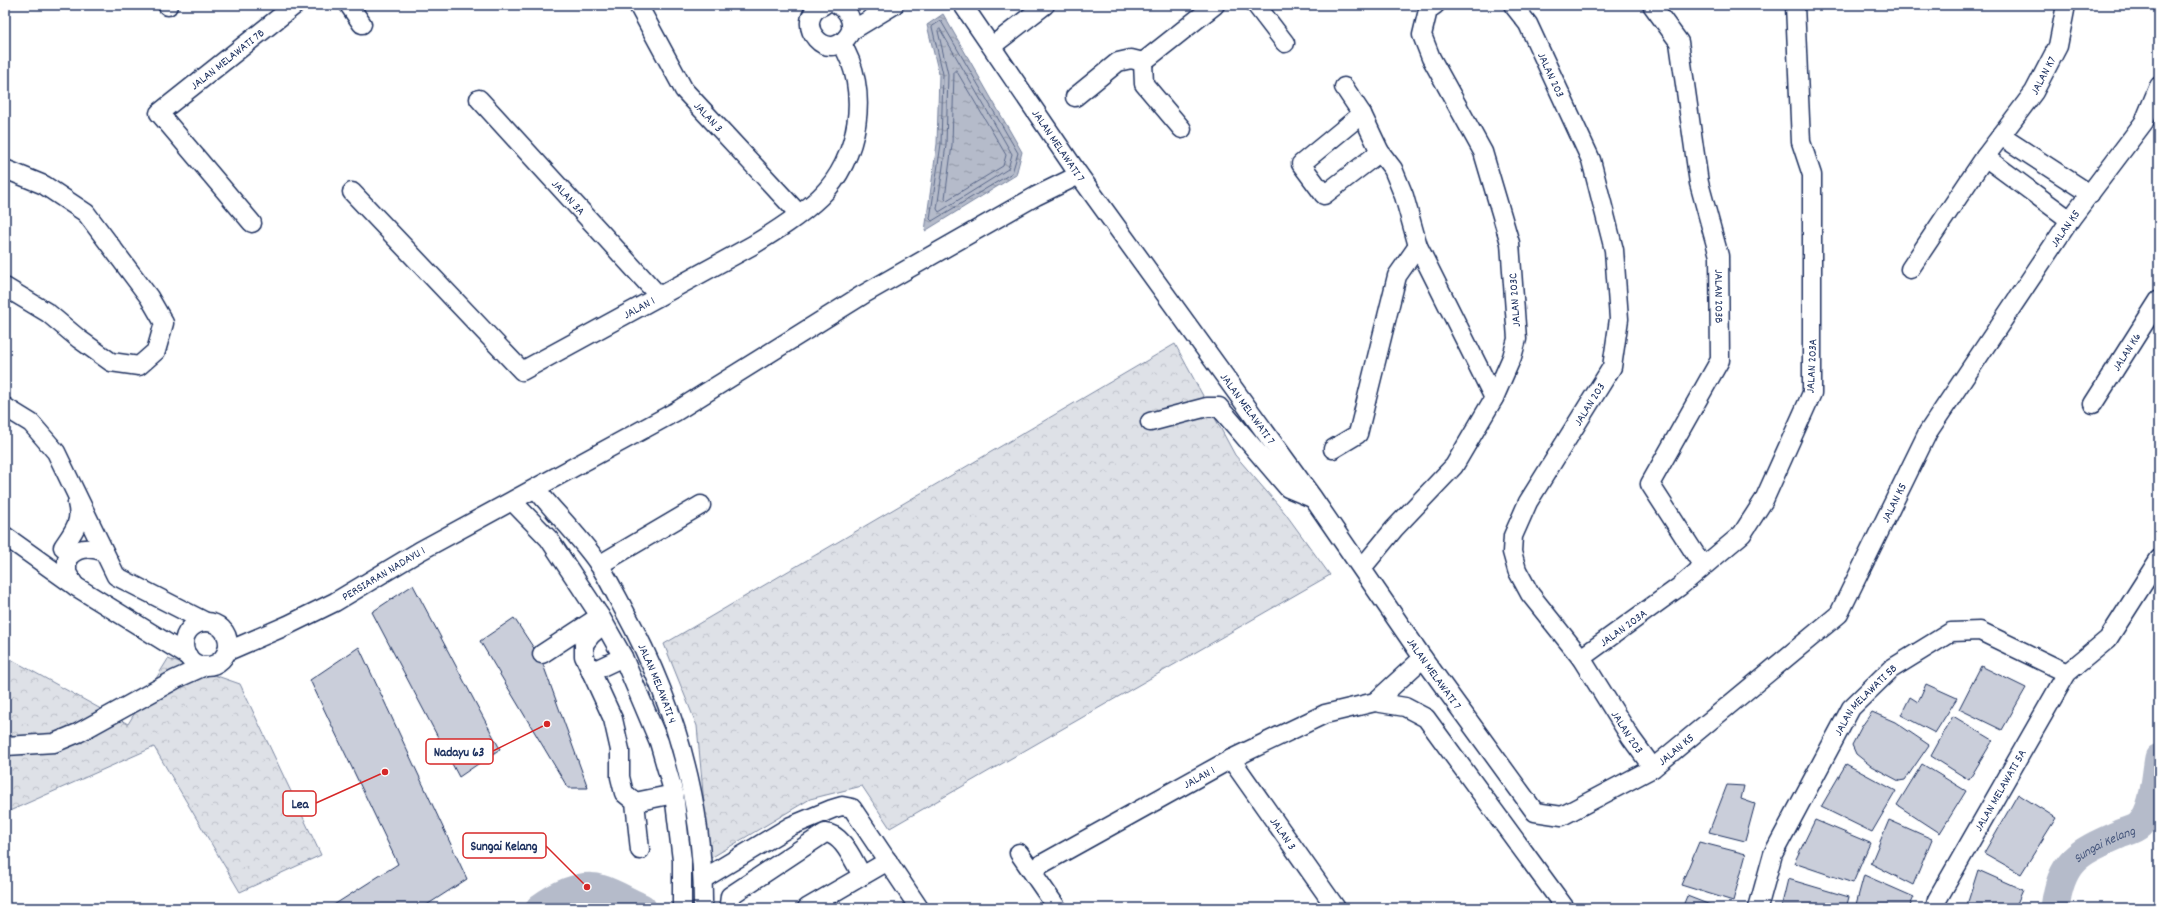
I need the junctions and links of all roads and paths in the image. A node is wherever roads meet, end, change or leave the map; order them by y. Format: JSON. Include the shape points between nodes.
{"nodes":[{"id":1,"x":295,"y":5,"type":"edge"},
{"id":2,"x":349,"y":5,"type":"edge"},
{"id":3,"x":638,"y":5,"type":"edge"},
{"id":4,"x":894,"y":5,"type":"edge"},
{"id":5,"x":963,"y":5,"type":"edge"},
{"id":6,"x":1045,"y":5,"type":"edge"},
{"id":7,"x":1215,"y":5,"type":"edge"},
{"id":8,"x":1256,"y":5,"type":"edge"},
{"id":9,"x":1435,"y":5,"type":"edge"},
{"id":10,"x":1513,"y":5,"type":"edge"},
{"id":11,"x":1652,"y":5,"type":"edge"},
{"id":12,"x":1794,"y":5,"type":"edge"},
{"id":13,"x":2066,"y":5,"type":"edge"},
{"id":14,"x":818,"y":6,"type":"edge"},
{"id":15,"x":846,"y":7,"type":"edge"},
{"id":16,"x":362,"y":24,"type":"dead end"},
{"id":17,"x":846,"y":37,"type":"junction"},
{"id":18,"x":1285,"y":43,"type":"dead end"},
{"id":19,"x":992,"y":46,"type":"junction"},
{"id":20,"x":1143,"y":62,"type":"junction"},
{"id":21,"x":2159,"y":86,"type":"edge"},
{"id":22,"x":1344,"y":87,"type":"dead end"},
{"id":23,"x":1075,"y":97,"type":"dead end"},
{"id":24,"x":479,"y":99,"type":"dead end"},
{"id":25,"x":1362,"y":114,"type":"junction"},
{"id":26,"x":1182,"y":129,"type":"dead end"},
{"id":27,"x":2001,"y":136,"type":"junction"},
{"id":28,"x":1380,"y":152,"type":"junction"},
{"id":29,"x":1985,"y":157,"type":"junction"},
{"id":30,"x":5,"y":169,"type":"edge"},
{"id":31,"x":1079,"y":175,"type":"junction"},
{"id":32,"x":352,"y":192,"type":"dead end"},
{"id":33,"x":2090,"y":194,"type":"junction"},
{"id":34,"x":799,"y":214,"type":"junction"},
{"id":35,"x":2070,"y":220,"type":"junction"},
{"id":36,"x":252,"y":223,"type":"dead end"},
{"id":37,"x":1418,"y":246,"type":"junction"},
{"id":38,"x":1910,"y":269,"type":"dead end"},
{"id":39,"x":5,"y":287,"type":"edge"},
{"id":40,"x":659,"y":296,"type":"junction"},
{"id":41,"x":2159,"y":300,"type":"edge"},
{"id":42,"x":1494,"y":398,"type":"junction"},
{"id":43,"x":2093,"y":404,"type":"dead end"},
{"id":44,"x":5,"y":407,"type":"edge"},
{"id":45,"x":1150,"y":422,"type":"dead end"},
{"id":46,"x":1333,"y":449,"type":"dead end"},
{"id":47,"x":72,"y":483,"type":"junction"},
{"id":48,"x":536,"y":489,"type":"junction"},
{"id":49,"x":1313,"y":498,"type":"junction"},
{"id":50,"x":513,"y":502,"type":"junction"},
{"id":51,"x":701,"y":505,"type":"dead end"},
{"id":52,"x":5,"y":536,"type":"edge"},
{"id":53,"x":63,"y":547,"type":"junction"},
{"id":54,"x":84,"y":548,"type":"junction"},
{"id":55,"x":102,"y":551,"type":"junction"},
{"id":56,"x":29,"y":552,"type":"junction"},
{"id":57,"x":2159,"y":559,"type":"edge"},
{"id":58,"x":599,"y":565,"type":"junction"},
{"id":59,"x":1703,"y":566,"type":"junction"},
{"id":60,"x":1362,"y":568,"type":"junction"},
{"id":61,"x":116,"y":576,"type":"junction"},
{"id":62,"x":75,"y":586,"type":"junction"},
{"id":63,"x":97,"y":598,"type":"junction"},
{"id":64,"x":602,"y":620,"type":"junction"},
{"id":65,"x":206,"y":622,"type":"junction"},
{"id":66,"x":228,"y":651,"type":"junction"},
{"id":67,"x":542,"y":654,"type":"dead end"},
{"id":68,"x":188,"y":656,"type":"junction"},
{"id":69,"x":623,"y":657,"type":"junction"},
{"id":70,"x":1423,"y":658,"type":"junction"},
{"id":71,"x":1581,"y":658,"type":"junction"},
{"id":72,"x":205,"y":666,"type":"junction"},
{"id":73,"x":591,"y":672,"type":"junction"},
{"id":74,"x":2067,"y":674,"type":"junction"},
{"id":75,"x":1375,"y":702,"type":"junction"},
{"id":76,"x":6,"y":746,"type":"dead end"},
{"id":77,"x":1231,"y":759,"type":"junction"},
{"id":78,"x":1653,"y":768,"type":"junction"},
{"id":79,"x":674,"y":794,"type":"junction"},
{"id":80,"x":635,"y":802,"type":"junction"},
{"id":81,"x":1535,"y":812,"type":"joint"},
{"id":82,"x":640,"y":850,"type":"dead end"},
{"id":83,"x":1019,"y":852,"type":"dead end"},
{"id":84,"x":888,"y":861,"type":"junction"},
{"id":85,"x":1031,"y":870,"type":"junction"},
{"id":86,"x":862,"y":876,"type":"junction"},
{"id":87,"x":703,"y":879,"type":"junction"},
{"id":88,"x":682,"y":908,"type":"edge"},
{"id":89,"x":703,"y":908,"type":"edge"},
{"id":90,"x":731,"y":908,"type":"edge"},
{"id":91,"x":807,"y":908,"type":"edge"},
{"id":92,"x":919,"y":908,"type":"edge"},
{"id":93,"x":1057,"y":908,"type":"edge"},
{"id":94,"x":1336,"y":908,"type":"edge"},
{"id":95,"x":1565,"y":908,"type":"edge"},
{"id":96,"x":1758,"y":908,"type":"edge"},
{"id":97,"x":1935,"y":908,"type":"edge"}],
"edges":[{"from":1,"to":36,"type":"street","name":"JALAN MELAWATI 7B","via":[[159,114]]},
{"from":2,"to":16,"type":"street"},
{"from":3,"to":34,"type":"street","name":"JALAN 3","via":[[684,90]]},
{"from":4,"to":17,"type":"street"},
{"from":5,"to":19,"type":"street","name":"JALAN MELAWATI 7"},
{"from":6,"to":19,"type":"street"},
{"from":7,"to":20,"type":"street"},
{"from":8,"to":18,"type":"street"},
{"from":9,"to":42,"type":"street","name":"JALAN 203C","via":[[1428,10],[1422,35],[1430,58],[1483,152],[1510,243],[1517,339]]},
{"from":10,"to":71,"type":"street","name":"JALAN 203","via":[[1528,24],[1591,160],[1614,250],[1619,319],[1612,367],[1528,502],[1513,536],[1512,552],[1517,570],[1530,594]]},
{"from":11,"to":59,"type":"street","name":"JALAN 203B","via":[[1679,42],[1699,183],[1719,256],[1720,360],[1650,484]]},
{"from":12,"to":59,"type":"street","name":"JALAN 203A","via":[[1801,142],[1812,175],[1812,393],[1764,500],[1742,534]]},
{"from":13,"to":27,"type":"street","name":"JALAN K7","via":[[2058,46],[2034,92]]},
{"from":14,"to":17,"type":"street","via":[[810,19],[810,26],[818,42],[830,46]]},
{"from":15,"to":17,"type":"street","name":"JALAN 1","via":[[850,16]]},
{"from":17,"to":34,"type":"street","name":"JALAN 1","via":[[859,90],[855,132],[839,173],[820,197]]},
{"from":19,"to":31,"type":"street","name":"JALAN MELAWATI 7"},
{"from":20,"to":23,"type":"street","via":[[1118,62]]},
{"from":20,"to":26,"type":"street","via":[[1144,84]]},
{"from":21,"to":33,"type":"street","name":"JALAN K5","via":[[2144,122]]},
{"from":22,"to":25,"type":"street"},
{"from":24,"to":40,"type":"street","name":"JALAN 3A"},
{"from":25,"to":28,"type":"street"},
{"from":25,"to":28,"type":"street","via":[[1301,164],[1324,195]]},
{"from":27,"to":29,"type":"street","name":"JALAN K7"},
{"from":27,"to":33,"type":"street"},
{"from":28,"to":37,"type":"street","via":[[1393,169]]},
{"from":29,"to":35,"type":"street"},
{"from":29,"to":38,"type":"street","name":"JALAN K7"},
{"from":30,"to":39,"type":"street","via":[[44,184],[86,213],[149,297],[164,323],[156,351],[139,366],[111,362],[78,339],[48,313]]},
{"from":31,"to":48,"type":"street","name":"PERSIARAN NADAYU 1","via":[[1036,196],[864,294],[675,412]]},
{"from":31,"to":49,"type":"street","name":"JALAN MELAWATI 7"},
{"from":32,"to":40,"type":"street","name":"JALAN 1","via":[[522,371]]},
{"from":33,"to":35,"type":"street","name":"JALAN K5"},
{"from":34,"to":40,"type":"street","name":"JALAN 1","via":[[753,245]]},
{"from":35,"to":78,"type":"street","name":"JALAN K5","via":[[1928,432],[1839,614]]},
{"from":37,"to":42,"type":"street"},
{"from":37,"to":46,"type":"street","via":[[1397,276],[1358,434]]},
{"from":41,"to":43,"type":"street","name":"JALAN K6"},
{"from":42,"to":60,"type":"street","name":"JALAN 203C","via":[[1454,466],[1394,529]]},
{"from":44,"to":47,"type":"street","via":[[30,423],[56,452]]},
{"from":45,"to":49,"type":"street","via":[[1207,407],[1219,407],[1288,488]]},
{"from":47,"to":53,"type":"street","via":[[79,519]]},
{"from":47,"to":55,"type":"street"},
{"from":48,"to":50,"type":"street","name":"PERSIARAN NADAYU 1"},
{"from":48,"to":58,"type":"street","name":"JALAN MELAWATI 4"},
{"from":49,"to":60,"type":"street","name":"JALAN MELAWATI 7"},
{"from":50,"to":64,"type":"street","name":"JALAN MELAWATI 4","via":[[549,539]]},
{"from":50,"to":66,"type":"street","name":"PERSIARAN NADAYU 1","via":[[420,551],[335,602]]},
{"from":51,"to":58,"type":"street"},
{"from":52,"to":56,"type":"street"},
{"from":53,"to":54,"type":"street"},
{"from":53,"to":56,"type":"street"},
{"from":54,"to":55,"type":"street"},
{"from":54,"to":62,"type":"street","via":[[72,552],[67,559],[67,573]]},
{"from":55,"to":61,"type":"street","via":[[108,556]]},
{"from":56,"to":62,"type":"street"},
{"from":57,"to":74,"type":"street","name":"JALAN MELAWATI 5A","via":[[2108,639]]},
{"from":58,"to":87,"type":"street","name":"JALAN MELAWATI 4","via":[[643,644],[665,696],[693,792]]},
{"from":59,"to":71,"type":"street","name":"JALAN 203A","via":[[1679,587]]},
{"from":60,"to":70,"type":"street","name":"JALAN MELAWATI 7"},
{"from":61,"to":63,"type":"street","via":[[106,594]]},
{"from":61,"to":65,"type":"street"},
{"from":62,"to":63,"type":"street"},
{"from":63,"to":68,"type":"street"},
{"from":64,"to":67,"type":"street"},
{"from":64,"to":69,"type":"street","name":"JALAN MELAWATI 4"},
{"from":64,"to":73,"type":"street","via":[[584,644],[584,656]]},
{"from":65,"to":66,"type":"street","via":[[219,626],[227,637]]},
{"from":65,"to":68,"type":"street","via":[[196,624],[189,630],[185,638]]},
{"from":66,"to":72,"type":"street","via":[[218,662]]},
{"from":68,"to":72,"type":"street","via":[[195,663]]},
{"from":69,"to":73,"type":"street"},
{"from":69,"to":79,"type":"street","name":"JALAN MELAWATI 4","via":[[659,742]]},
{"from":70,"to":75,"type":"street"},
{"from":70,"to":81,"type":"street","name":"JALAN MELAWATI 7"},
{"from":71,"to":78,"type":"street","name":"JALAN 203"},
{"from":72,"to":76,"type":"street","via":[[54,743]]},
{"from":73,"to":80,"type":"street","via":[[612,719],[620,750],[620,777],[624,793]]},
{"from":74,"to":96,"type":"street","name":"JALAN MELAWATI 5B","via":[[1980,631],[1951,632],[1891,669],[1852,708],[1773,854]]},
{"from":74,"to":97,"type":"street","name":"JALAN MELAWATI 5A","via":[[1937,900]]},
{"from":75,"to":77,"type":"street","name":"JALAN 1","via":[[1325,714]]},
{"from":75,"to":95,"type":"street","via":[[1405,707],[1426,718]]},
{"from":77,"to":85,"type":"street","name":"JALAN 1"},
{"from":77,"to":94,"type":"street","name":"JALAN 3"},
{"from":78,"to":81,"type":"street","name":"JALAN K5","via":[[1562,816]]},
{"from":79,"to":80,"type":"street"},
{"from":79,"to":88,"type":"street","name":"JALAN MELAWATI 4","via":[[682,860]]},
{"from":80,"to":82,"type":"street"},
{"from":83,"to":85,"type":"street"},
{"from":84,"to":86,"type":"street"},
{"from":84,"to":87,"type":"street","via":[[852,808],[842,806],[791,826]]},
{"from":84,"to":92,"type":"street"},
{"from":85,"to":93,"type":"street"},
{"from":86,"to":90,"type":"street","via":[[839,838],[825,833],[730,896]]},
{"from":86,"to":91,"type":"street"},
{"from":87,"to":89,"type":"street","name":"JALAN MELAWATI 4"}]}
